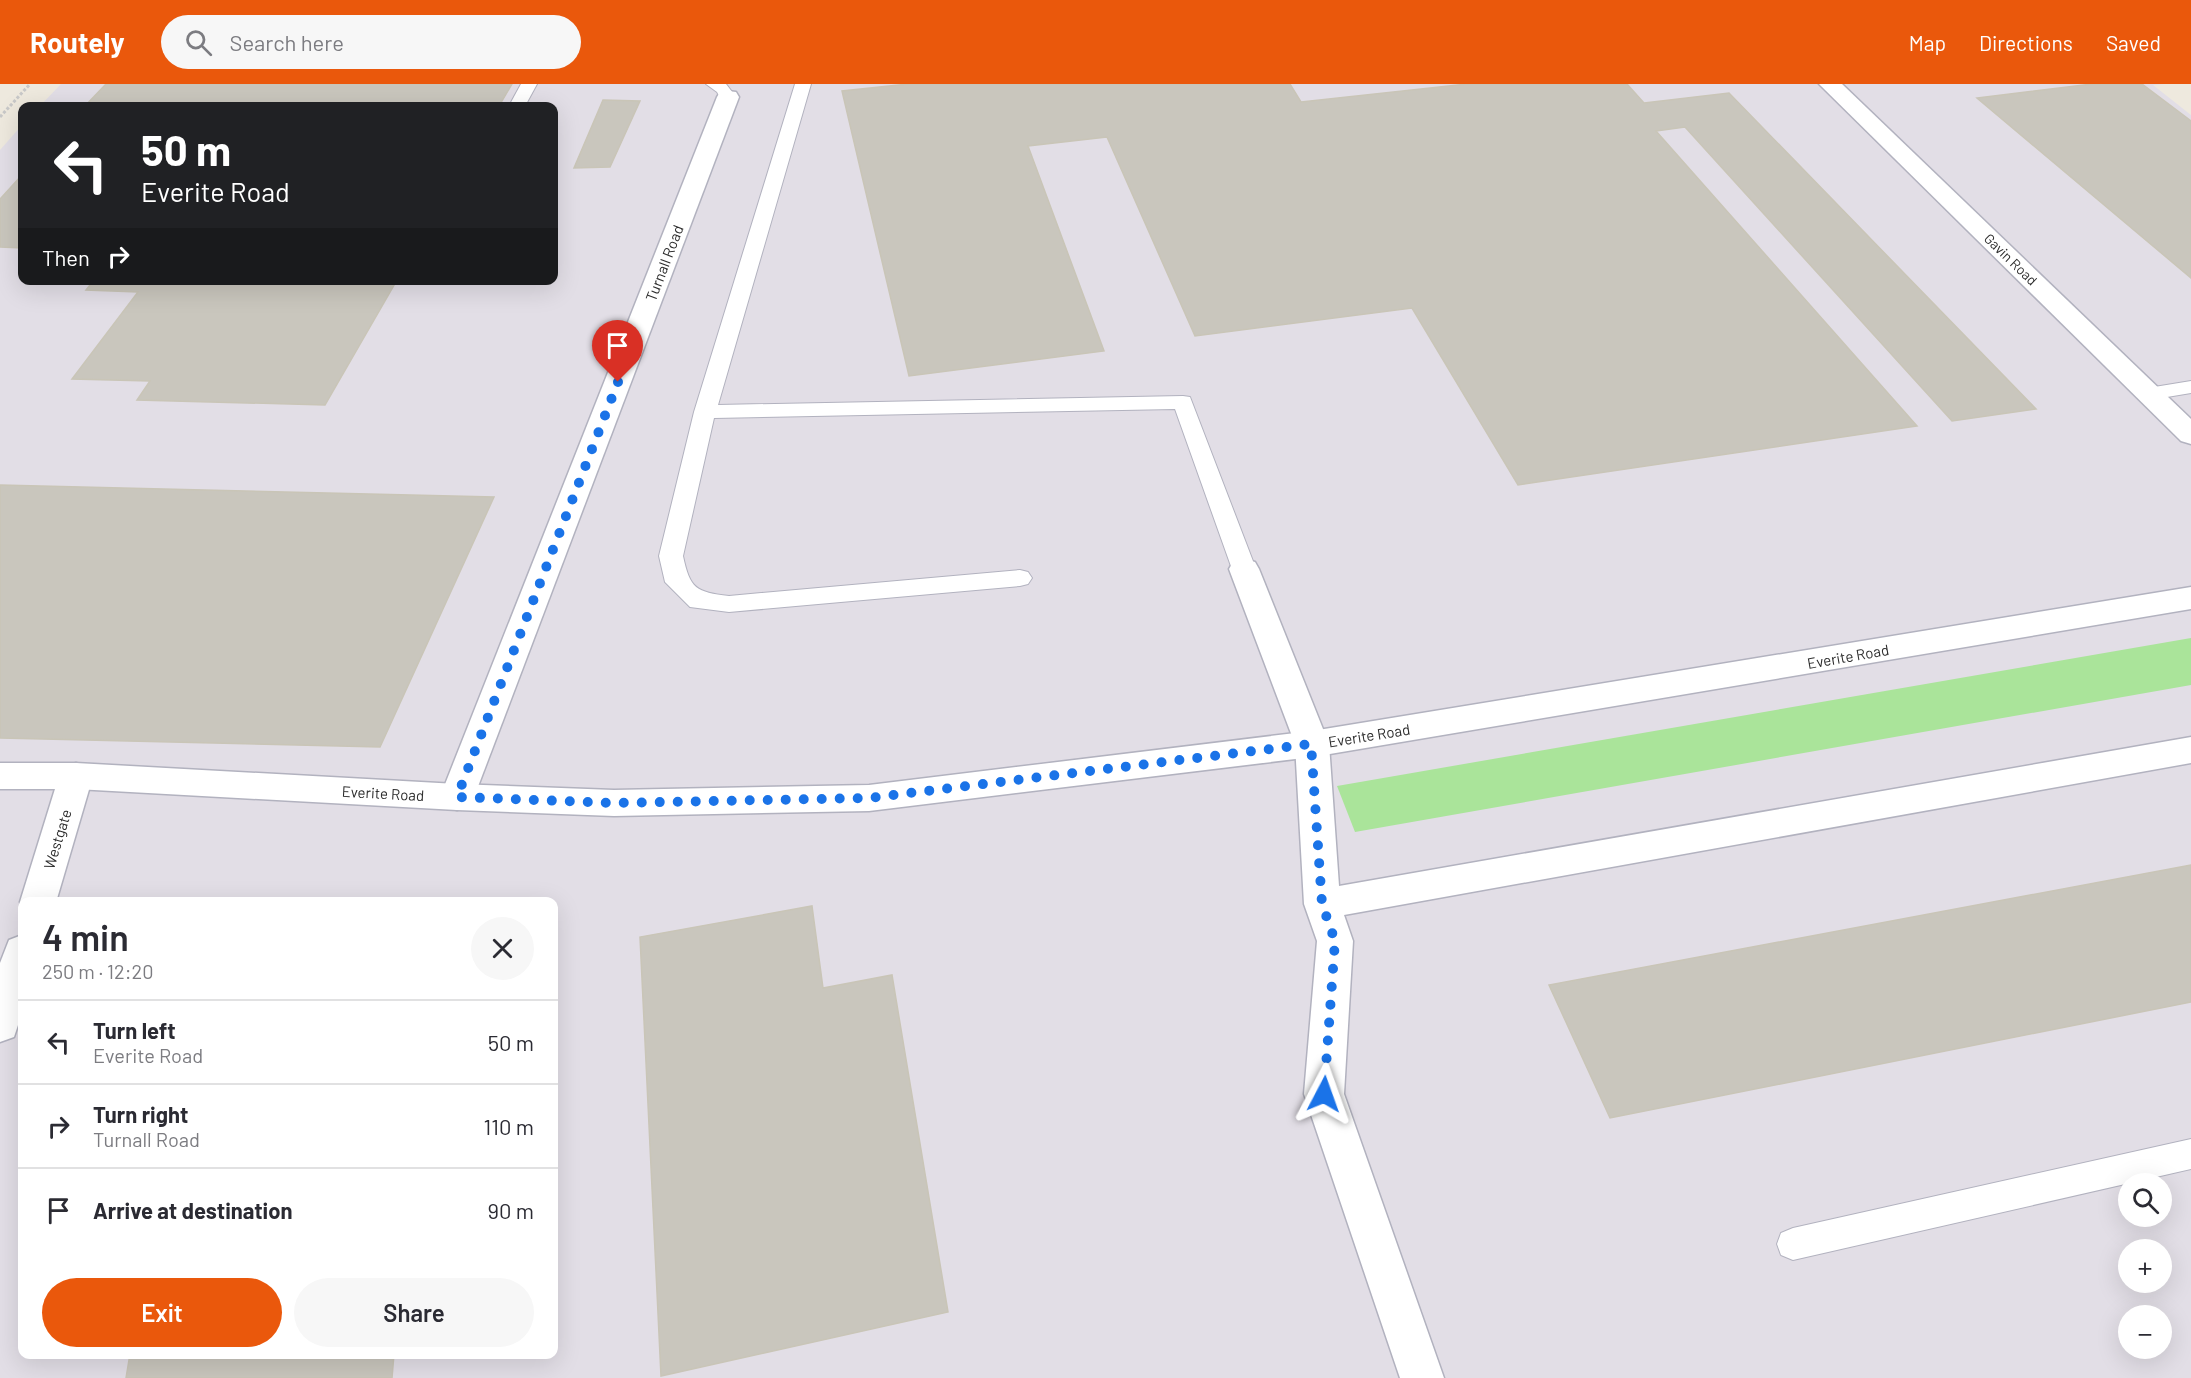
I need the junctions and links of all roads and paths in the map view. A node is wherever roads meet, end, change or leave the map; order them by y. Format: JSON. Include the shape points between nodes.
{"nodes":[{"id":1,"x":30,"y":84,"type":"edge"},
{"id":2,"x":529,"y":84,"type":"edge"},
{"id":3,"x":802,"y":84,"type":"edge"},
{"id":4,"x":1830,"y":84,"type":"edge"},
{"id":5,"x":721,"y":91,"type":"edge"},
{"id":6,"x":519,"y":102,"type":"edge"},
{"id":7,"x":0,"y":117,"type":"edge"},
{"id":8,"x":2191,"y":387,"type":"edge"},
{"id":9,"x":2149,"y":394,"type":"junction"},
{"id":10,"x":705,"y":412,"type":"junction"},
{"id":11,"x":2191,"y":435,"type":"edge"},
{"id":12,"x":1244,"y":569,"type":"joint"},
{"id":13,"x":1020,"y":578,"type":"dead end"},
{"id":14,"x":2191,"y":598,"type":"edge"},
{"id":15,"x":1311,"y":744,"type":"junction"},
{"id":16,"x":2191,"y":750,"type":"edge"},
{"id":17,"x":0,"y":776,"type":"edge"},
{"id":18,"x":76,"y":776,"type":"junction"},
{"id":19,"x":457,"y":797,"type":"junction"},
{"id":20,"x":40,"y":897,"type":"edge"},
{"id":21,"x":1322,"y":904,"type":"junction"},
{"id":22,"x":18,"y":964,"type":"edge"},
{"id":23,"x":0,"y":1025,"type":"edge"},
{"id":24,"x":2191,"y":1154,"type":"edge"},
{"id":25,"x":1793,"y":1244,"type":"dead end"},
{"id":26,"x":1422,"y":1378,"type":"edge"}],
"edges":[{"from":1,"to":7,"type":"path"},
{"from":2,"to":6,"type":"lane"},
{"from":3,"to":10,"type":"lane"},
{"from":4,"to":9,"type":"street","name":"Gavin Road"},
{"from":5,"to":19,"type":"street","name":"Turnall Road"},
{"from":8,"to":9,"type":"lane"},
{"from":9,"to":11,"type":"street","name":"Gavin Road"},
{"from":10,"to":12,"type":"lane","via":[[1183,402]]},
{"from":10,"to":13,"type":"lane","via":[[671,556],[677,582],[698,601],[729,604]]},
{"from":12,"to":15,"type":"street"},
{"from":14,"to":15,"type":"street","name":"Everite Road"},
{"from":15,"to":19,"type":"street","name":"Everite Road","via":[[869,798],[614,803]]},
{"from":15,"to":21,"type":"street"},
{"from":16,"to":21,"type":"street"},
{"from":17,"to":18,"type":"street","name":"Everite Road"},
{"from":18,"to":19,"type":"street","name":"Everite Road"},
{"from":18,"to":20,"type":"street","name":"Westgate"},
{"from":21,"to":26,"type":"street","via":[[1335,941],[1324,1094]]},
{"from":22,"to":23,"type":"street"},
{"from":24,"to":25,"type":"lane"}]}
